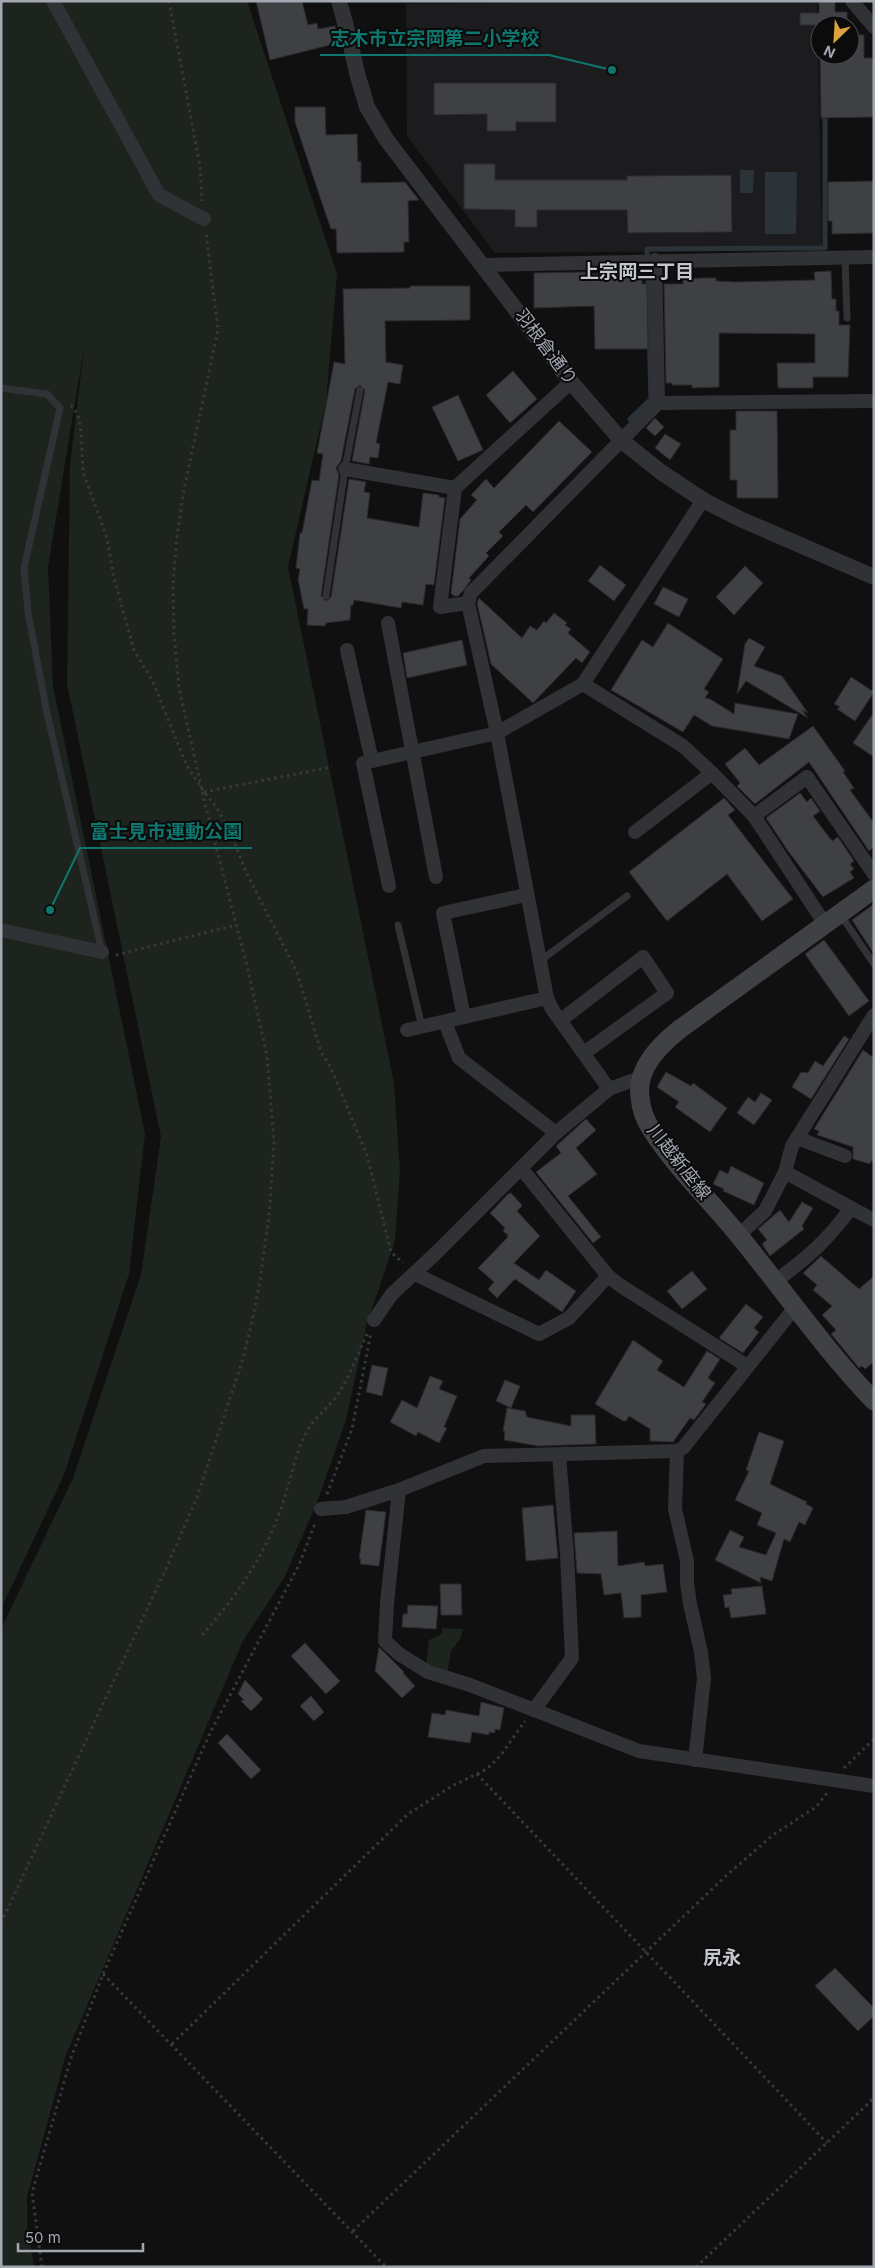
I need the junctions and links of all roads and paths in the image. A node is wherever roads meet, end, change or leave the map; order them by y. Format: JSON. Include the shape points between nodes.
{"nodes":[{"id":1,"x":53,"y":1,"type":"edge"},
{"id":2,"x":169,"y":1,"type":"edge"},
{"id":3,"x":339,"y":1,"type":"edge"},
{"id":4,"x":852,"y":1,"type":"edge"},
{"id":5,"x":874,"y":27,"type":"edge"},
{"id":6,"x":204,"y":219,"type":"junction"},
{"id":7,"x":874,"y":257,"type":"edge"},
{"id":8,"x":845,"y":258,"type":"junction"},
{"id":9,"x":655,"y":260,"type":"junction"},
{"id":10,"x":484,"y":265,"type":"junction"},
{"id":11,"x":847,"y":318,"type":"dead end"},
{"id":12,"x":571,"y":382,"type":"junction"},
{"id":13,"x":1,"y":388,"type":"edge"},
{"id":14,"x":360,"y":390,"type":"dead end"},
{"id":15,"x":47,"y":394,"type":"junction"},
{"id":16,"x":874,"y":401,"type":"edge"},
{"id":17,"x":658,"y":403,"type":"junction"},
{"id":18,"x":622,"y":442,"type":"junction"},
{"id":19,"x":345,"y":468,"type":"junction"},
{"id":20,"x":455,"y":488,"type":"junction"},
{"id":21,"x":703,"y":500,"type":"junction"},
{"id":22,"x":874,"y":577,"type":"edge"},
{"id":23,"x":326,"y":596,"type":"dead end"},
{"id":24,"x":468,"y":603,"type":"junction"},
{"id":25,"x":388,"y":624,"type":"dead end"},
{"id":26,"x":347,"y":650,"type":"dead end"},
{"id":27,"x":583,"y":684,"type":"junction"},
{"id":28,"x":497,"y":733,"type":"junction"},
{"id":29,"x":413,"y":752,"type":"junction"},
{"id":30,"x":372,"y":761,"type":"junction"},
{"id":31,"x":332,"y":767,"type":"dead end"},
{"id":32,"x":712,"y":773,"type":"junction"},
{"id":33,"x":204,"y":792,"type":"junction"},
{"id":34,"x":754,"y":816,"type":"junction"},
{"id":35,"x":635,"y":832,"type":"dead end"},
{"id":36,"x":874,"y":874,"type":"edge"},
{"id":37,"x":436,"y":877,"type":"dead end"},
{"id":38,"x":389,"y":886,"type":"dead end"},
{"id":39,"x":874,"y":889,"type":"edge"},
{"id":40,"x":526,"y":895,"type":"junction"},
{"id":41,"x":627,"y":896,"type":"dead end"},
{"id":42,"x":833,"y":919,"type":"junction"},
{"id":43,"x":236,"y":925,"type":"junction"},
{"id":44,"x":398,"y":925,"type":"dead end"},
{"id":45,"x":1,"y":930,"type":"edge"},
{"id":46,"x":102,"y":952,"type":"joint"},
{"id":47,"x":117,"y":956,"type":"dead end"},
{"id":48,"x":540,"y":961,"type":"junction"},
{"id":49,"x":874,"y":964,"type":"edge"},
{"id":50,"x":547,"y":998,"type":"junction"},
{"id":51,"x":874,"y":1015,"type":"edge"},
{"id":52,"x":464,"y":1018,"type":"junction"},
{"id":53,"x":561,"y":1020,"type":"junction"},
{"id":54,"x":445,"y":1022,"type":"junction"},
{"id":55,"x":422,"y":1027,"type":"junction"},
{"id":56,"x":407,"y":1030,"type":"dead end"},
{"id":57,"x":584,"y":1053,"type":"junction"},
{"id":58,"x":642,"y":1077,"type":"junction"},
{"id":59,"x":609,"y":1089,"type":"junction"},
{"id":60,"x":556,"y":1134,"type":"junction"},
{"id":61,"x":797,"y":1138,"type":"junction"},
{"id":62,"x":845,"y":1156,"type":"dead end"},
{"id":63,"x":521,"y":1168,"type":"junction"},
{"id":64,"x":785,"y":1172,"type":"junction"},
{"id":65,"x":851,"y":1208,"type":"junction"},
{"id":66,"x":874,"y":1220,"type":"edge"},
{"id":67,"x":739,"y":1235,"type":"junction"},
{"id":68,"x":415,"y":1274,"type":"junction"},
{"id":69,"x":608,"y":1276,"type":"junction"},
{"id":70,"x":776,"y":1282,"type":"junction"},
{"id":71,"x":796,"y":1306,"type":"junction"},
{"id":72,"x":374,"y":1320,"type":"junction"},
{"id":73,"x":747,"y":1366,"type":"junction"},
{"id":74,"x":871,"y":1391,"type":"edge"},
{"id":75,"x":677,"y":1451,"type":"junction"},
{"id":76,"x":559,"y":1454,"type":"junction"},
{"id":77,"x":399,"y":1490,"type":"junction"},
{"id":78,"x":321,"y":1509,"type":"junction"},
{"id":79,"x":202,"y":1635,"type":"dead end"},
{"id":80,"x":534,"y":1710,"type":"junction"},
{"id":81,"x":874,"y":1739,"type":"edge"},
{"id":82,"x":695,"y":1760,"type":"junction"},
{"id":83,"x":477,"y":1774,"type":"junction"},
{"id":84,"x":833,"y":1779,"type":"junction"},
{"id":85,"x":874,"y":1786,"type":"edge"},
{"id":86,"x":1,"y":1923,"type":"edge"},
{"id":87,"x":646,"y":1951,"type":"junction"},
{"id":88,"x":103,"y":1974,"type":"junction"},
{"id":89,"x":172,"y":2044,"type":"junction"},
{"id":90,"x":874,"y":2098,"type":"edge"},
{"id":91,"x":827,"y":2143,"type":"junction"},
{"id":92,"x":353,"y":2231,"type":"junction"},
{"id":93,"x":42,"y":2267,"type":"edge"},
{"id":94,"x":386,"y":2267,"type":"edge"},
{"id":95,"x":696,"y":2267,"type":"edge"}],
"edges":[{"from":1,"to":6,"type":"street","via":[[159,195]]},
{"from":2,"to":6,"type":"path","via":[[200,166]]},
{"from":3,"to":10,"type":"street","name":"羽根倉通り","via":[[367,107],[386,139]]},
{"from":4,"to":5,"type":"street"},
{"from":6,"to":33,"type":"path","via":[[218,330],[184,489],[173,585],[179,688]]},
{"from":7,"to":8,"type":"street"},
{"from":8,"to":9,"type":"street"},
{"from":8,"to":11,"type":"lane"},
{"from":9,"to":10,"type":"street"},
{"from":9,"to":17,"type":"street"},
{"from":10,"to":12,"type":"street","name":"羽根倉通り"},
{"from":12,"to":18,"type":"street","name":"羽根倉通り"},
{"from":12,"to":20,"type":"street"},
{"from":13,"to":15,"type":"lane"},
{"from":14,"to":19,"type":"lane"},
{"from":15,"to":33,"type":"path","via":[[69,403],[78,415],[83,472],[106,538],[134,650],[153,682],[186,764]]},
{"from":15,"to":46,"type":"lane","via":[[60,408],[24,568],[28,612],[47,713]]},
{"from":16,"to":17,"type":"street"},
{"from":17,"to":18,"type":"street"},
{"from":18,"to":21,"type":"street","name":"羽根倉通り"},
{"from":18,"to":24,"type":"street","via":[[471,593]]},
{"from":19,"to":20,"type":"street"},
{"from":19,"to":23,"type":"lane"},
{"from":20,"to":24,"type":"street","via":[[440,607]]},
{"from":21,"to":22,"type":"street","name":"羽根倉通り"},
{"from":21,"to":27,"type":"street"},
{"from":24,"to":28,"type":"street"},
{"from":25,"to":29,"type":"street"},
{"from":26,"to":30,"type":"street"},
{"from":27,"to":28,"type":"street"},
{"from":27,"to":32,"type":"street","via":[[683,746]]},
{"from":28,"to":29,"type":"street"},
{"from":28,"to":40,"type":"street"},
{"from":29,"to":30,"type":"street"},
{"from":29,"to":37,"type":"street"},
{"from":30,"to":38,"type":"street","via":[[363,763]]},
{"from":31,"to":33,"type":"path"},
{"from":32,"to":34,"type":"street"},
{"from":32,"to":35,"type":"street"},
{"from":33,"to":43,"type":"path"},
{"from":33,"to":68,"type":"path","via":[[217,808],[297,972],[321,1052],[330,1066],[367,1155],[391,1252]]},
{"from":34,"to":36,"type":"street","via":[[806,777]]},
{"from":34,"to":42,"type":"street"},
{"from":39,"to":42,"type":"main road","name":"川越新座線"},
{"from":40,"to":48,"type":"street"},
{"from":40,"to":52,"type":"street","via":[[443,913]]},
{"from":41,"to":48,"type":"lane"},
{"from":42,"to":49,"type":"lane"},
{"from":42,"to":58,"type":"main road","name":"川越新座線","via":[[680,1029],[662,1044]]},
{"from":43,"to":47,"type":"path"},
{"from":43,"to":86,"type":"path","via":[[267,1056],[274,1142],[269,1216],[251,1326],[220,1427],[179,1538]]},
{"from":44,"to":55,"type":"lane"},
{"from":45,"to":46,"type":"street"},
{"from":48,"to":50,"type":"street"},
{"from":50,"to":52,"type":"street"},
{"from":50,"to":53,"type":"street"},
{"from":51,"to":61,"type":"street"},
{"from":52,"to":54,"type":"street"},
{"from":53,"to":57,"type":"street"},
{"from":53,"to":57,"type":"street","via":[[643,957],[666,993]]},
{"from":54,"to":55,"type":"street"},
{"from":54,"to":60,"type":"street","via":[[459,1058]]},
{"from":55,"to":56,"type":"street"},
{"from":57,"to":59,"type":"street"},
{"from":58,"to":59,"type":"street"},
{"from":58,"to":67,"type":"main road","name":"川越新座線","via":[[642,1110],[650,1128]]},
{"from":59,"to":60,"type":"street"},
{"from":60,"to":63,"type":"street"},
{"from":61,"to":62,"type":"street"},
{"from":61,"to":64,"type":"street"},
{"from":63,"to":68,"type":"street"},
{"from":63,"to":69,"type":"street"},
{"from":64,"to":65,"type":"street"},
{"from":64,"to":67,"type":"street","via":[[765,1211]]},
{"from":65,"to":66,"type":"street"},
{"from":65,"to":70,"type":"street","via":[[831,1236]]},
{"from":67,"to":70,"type":"main road","name":"川越新座線"},
{"from":68,"to":69,"type":"street","via":[[538,1334],[569,1318]]},
{"from":68,"to":72,"type":"street","via":[[392,1294]]},
{"from":69,"to":73,"type":"street"},
{"from":70,"to":71,"type":"main road","name":"川越新座線"},
{"from":71,"to":73,"type":"street"},
{"from":71,"to":74,"type":"main road","name":"川越新座線"},
{"from":72,"to":78,"type":"path","via":[[352,1428]]},
{"from":72,"to":79,"type":"path","via":[[340,1391],[306,1432],[294,1459],[279,1515],[258,1560],[231,1603]]},
{"from":73,"to":75,"type":"street","via":[[683,1448]]},
{"from":75,"to":76,"type":"street"},
{"from":75,"to":82,"type":"street","via":[[675,1509],[687,1561],[690,1604],[704,1678]]},
{"from":76,"to":77,"type":"street","via":[[484,1456]]},
{"from":76,"to":80,"type":"street","via":[[572,1658]]},
{"from":77,"to":78,"type":"street","via":[[346,1507]]},
{"from":77,"to":80,"type":"street","via":[[385,1640],[428,1672]]},
{"from":78,"to":88,"type":"path","via":[[299,1565],[210,1732]]},
{"from":80,"to":82,"type":"street","via":[[639,1751]]},
{"from":80,"to":83,"type":"path","via":[[500,1755],[487,1769]]},
{"from":81,"to":84,"type":"path"},
{"from":82,"to":84,"type":"street"},
{"from":83,"to":87,"type":"path"},
{"from":83,"to":89,"type":"path","via":[[408,1814]]},
{"from":84,"to":85,"type":"street"},
{"from":84,"to":87,"type":"path","via":[[816,1807],[773,1835]]},
{"from":87,"to":91,"type":"path"},
{"from":87,"to":92,"type":"path"},
{"from":88,"to":89,"type":"path"},
{"from":88,"to":93,"type":"path","via":[[71,2058],[32,2192]]},
{"from":89,"to":92,"type":"path"},
{"from":90,"to":91,"type":"path"},
{"from":91,"to":95,"type":"path"},
{"from":92,"to":94,"type":"path"}]}
